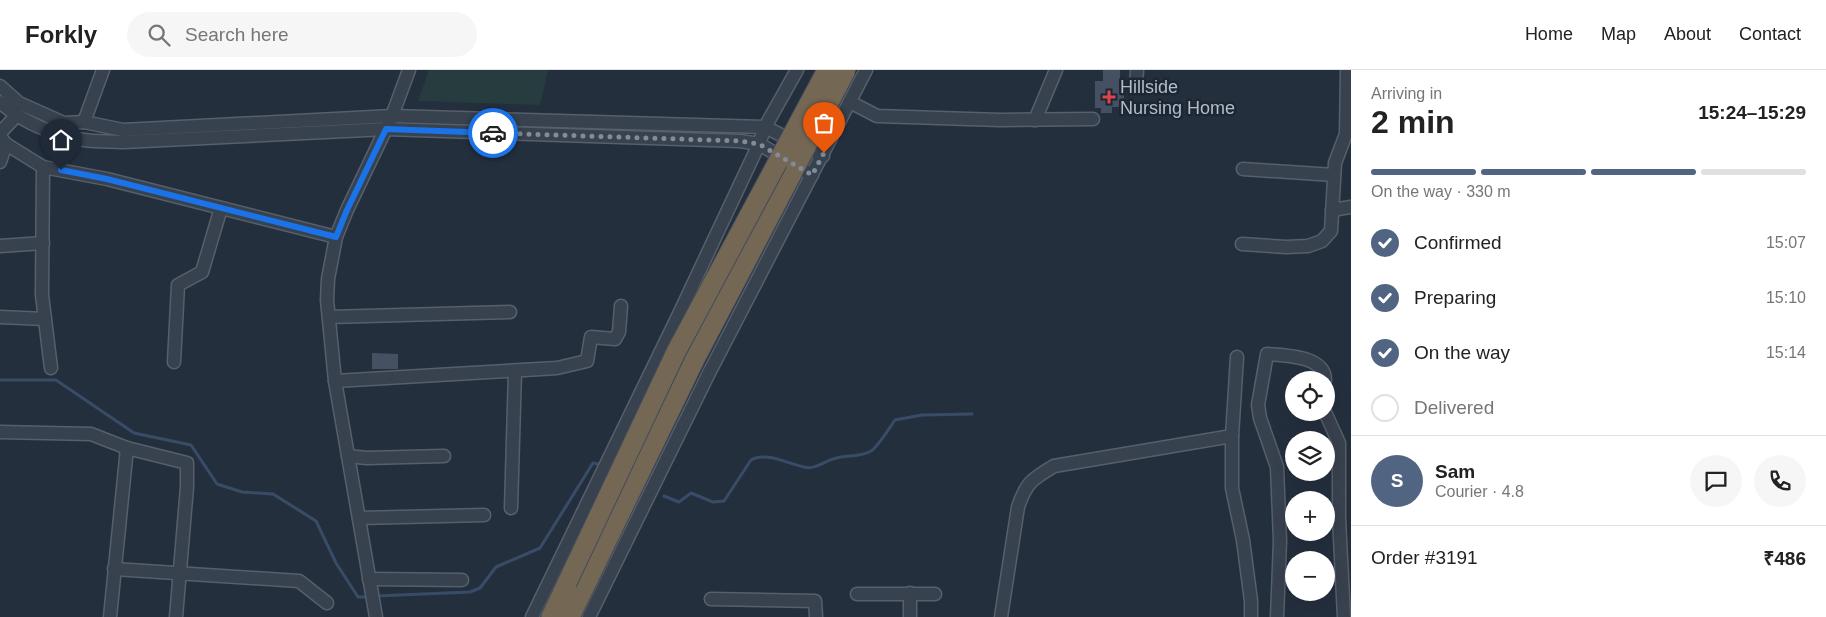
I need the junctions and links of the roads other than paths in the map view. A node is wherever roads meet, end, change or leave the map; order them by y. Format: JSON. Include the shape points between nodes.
{"nodes":[{"id":1,"x":103,"y":70,"type":"edge"},
{"id":2,"x":409,"y":70,"type":"edge"},
{"id":3,"x":796,"y":70,"type":"edge"},
{"id":4,"x":827,"y":70,"type":"edge"},
{"id":5,"x":846,"y":70,"type":"edge"},
{"id":6,"x":866,"y":70,"type":"edge"},
{"id":7,"x":1056,"y":70,"type":"edge"},
{"id":8,"x":1137,"y":70,"type":"edge"},
{"id":9,"x":1347,"y":70,"type":"edge"},
{"id":10,"x":0,"y":86,"type":"edge"},
{"id":11,"x":1136,"y":86,"type":"dead end"},
{"id":12,"x":0,"y":102,"type":"edge"},
{"id":13,"x":850,"y":102,"type":"junction"},
{"id":14,"x":17,"y":115,"type":"junction"},
{"id":15,"x":392,"y":116,"type":"junction"},
{"id":16,"x":1093,"y":119,"type":"dead end"},
{"id":17,"x":1035,"y":120,"type":"junction"},
{"id":18,"x":84,"y":122,"type":"junction"},
{"id":19,"x":765,"y":127,"type":"junction"},
{"id":20,"x":386,"y":129,"type":"junction"},
{"id":21,"x":2,"y":138,"type":"edge"},
{"id":22,"x":759,"y":144,"type":"junction"},
{"id":23,"x":823,"y":156,"type":"junction"},
{"id":24,"x":0,"y":162,"type":"edge"},
{"id":25,"x":43,"y":167,"type":"junction"},
{"id":26,"x":1243,"y":169,"type":"dead end"},
{"id":27,"x":812,"y":175,"type":"junction"},
{"id":28,"x":1334,"y":175,"type":"junction"},
{"id":29,"x":221,"y":208,"type":"junction"},
{"id":30,"x":1351,"y":208,"type":"edge"},
{"id":31,"x":1332,"y":210,"type":"junction"},
{"id":32,"x":336,"y":237,"type":"junction"},
{"id":33,"x":43,"y":243,"type":"junction"},
{"id":34,"x":1242,"y":244,"type":"dead end"},
{"id":35,"x":0,"y":246,"type":"edge"},
{"id":36,"x":621,"y":306,"type":"dead end"},
{"id":37,"x":510,"y":312,"type":"dead end"},
{"id":38,"x":0,"y":317,"type":"edge"},
{"id":39,"x":329,"y":317,"type":"junction"},
{"id":40,"x":45,"y":319,"type":"junction"},
{"id":41,"x":1237,"y":358,"type":"dead end"},
{"id":42,"x":174,"y":362,"type":"dead end"},
{"id":43,"x":50,"y":368,"type":"dead end"},
{"id":44,"x":514,"y":371,"type":"junction"},
{"id":45,"x":1322,"y":371,"type":"edge"},
{"id":46,"x":335,"y":381,"type":"junction"},
{"id":47,"x":1329,"y":421,"type":"edge"},
{"id":48,"x":0,"y":432,"type":"edge"},
{"id":49,"x":1232,"y":436,"type":"junction"},
{"id":50,"x":127,"y":448,"type":"junction"},
{"id":51,"x":348,"y":456,"type":"junction"},
{"id":52,"x":444,"y":456,"type":"dead end"},
{"id":53,"x":511,"y":508,"type":"dead end"},
{"id":54,"x":484,"y":515,"type":"dead end"},
{"id":55,"x":359,"y":518,"type":"junction"},
{"id":56,"x":114,"y":569,"type":"junction"},
{"id":57,"x":180,"y":574,"type":"junction"},
{"id":58,"x":300,"y":580,"type":"junction"},
{"id":59,"x":462,"y":580,"type":"dead end"},
{"id":60,"x":369,"y":582,"type":"junction"},
{"id":61,"x":323,"y":587,"type":"dead end"},
{"id":62,"x":574,"y":587,"type":"junction"},
{"id":63,"x":910,"y":593,"type":"junction"},
{"id":64,"x":857,"y":594,"type":"dead end"},
{"id":65,"x":935,"y":594,"type":"dead end"},
{"id":66,"x":711,"y":599,"type":"dead end"},
{"id":67,"x":327,"y":603,"type":"dead end"},
{"id":68,"x":375,"y":611,"type":"edge"},
{"id":69,"x":542,"y":615,"type":"edge"},
{"id":70,"x":110,"y":617,"type":"edge"},
{"id":71,"x":176,"y":617,"type":"edge"},
{"id":72,"x":570,"y":617,"type":"edge"},
{"id":73,"x":590,"y":617,"type":"edge"},
{"id":74,"x":816,"y":617,"type":"edge"},
{"id":75,"x":910,"y":617,"type":"edge"},
{"id":76,"x":1001,"y":617,"type":"edge"},
{"id":77,"x":1251,"y":617,"type":"edge"},
{"id":78,"x":1277,"y":617,"type":"edge"},
{"id":79,"x":1344,"y":617,"type":"edge"}],
"edges":[{"from":1,"to":18,"type":"street"},
{"from":2,"to":15,"type":"street"},
{"from":3,"to":19,"type":"street"},
{"from":4,"to":62,"type":"highway","bridge":true,"via":[[676,352]]},
{"from":5,"to":62,"type":"highway","bridge":true},
{"from":6,"to":13,"type":"street"},
{"from":7,"to":17,"type":"street"},
{"from":8,"to":11,"type":"street"},
{"from":9,"to":28,"type":"street","via":[[1346,134]]},
{"from":10,"to":18,"type":"street","via":[[19,103],[64,123]]},
{"from":12,"to":14,"type":"street"},
{"from":13,"to":17,"type":"street","via":[[877,116]]},
{"from":13,"to":23,"type":"street"},
{"from":14,"to":20,"type":"street","via":[[60,135],[123,142]]},
{"from":14,"to":21,"type":"street"},
{"from":15,"to":18,"type":"street","via":[[123,130]]},
{"from":15,"to":19,"type":"street"},
{"from":15,"to":20,"type":"street"},
{"from":16,"to":17,"type":"street"},
{"from":19,"to":22,"type":"street"},
{"from":19,"to":23,"type":"street"},
{"from":20,"to":22,"type":"street"},
{"from":20,"to":32,"type":"street"},
{"from":21,"to":24,"type":"street"},
{"from":21,"to":25,"type":"street"},
{"from":22,"to":27,"type":"street"},
{"from":22,"to":69,"type":"street","via":[[602,472]]},
{"from":23,"to":27,"type":"street"},
{"from":25,"to":29,"type":"street","via":[[107,179]]},
{"from":25,"to":33,"type":"street"},
{"from":26,"to":28,"type":"street"},
{"from":27,"to":73,"type":"street","via":[[705,382]]},
{"from":28,"to":31,"type":"street"},
{"from":29,"to":32,"type":"street"},
{"from":29,"to":42,"type":"street","via":[[202,272],[178,285]]},
{"from":30,"to":31,"type":"street"},
{"from":31,"to":34,"type":"street","via":[[1331,231],[1322,241],[1308,246],[1286,247]]},
{"from":32,"to":39,"type":"street","via":[[328,279]]},
{"from":33,"to":35,"type":"street"},
{"from":33,"to":40,"type":"street"},
{"from":36,"to":44,"type":"street","via":[[619,332],[615,339],[591,337],[587,361],[558,368]]},
{"from":37,"to":39,"type":"street"},
{"from":38,"to":40,"type":"street"},
{"from":39,"to":46,"type":"street"},
{"from":40,"to":43,"type":"street"},
{"from":41,"to":49,"type":"street"},
{"from":44,"to":46,"type":"street"},
{"from":44,"to":53,"type":"street"},
{"from":45,"to":78,"type":"street","via":[[1297,356],[1267,354],[1258,405],[1277,467],[1280,541]]},
{"from":46,"to":51,"type":"street"},
{"from":47,"to":79,"type":"street","via":[[1340,443]]},
{"from":48,"to":50,"type":"street","via":[[91,434]]},
{"from":49,"to":76,"type":"street","via":[[1054,466],[1035,477],[1024,489],[1018,507]]},
{"from":49,"to":77,"type":"street","via":[[1232,488],[1243,540]]},
{"from":50,"to":56,"type":"street"},
{"from":50,"to":57,"type":"street","via":[[187,463]]},
{"from":51,"to":52,"type":"street"},
{"from":51,"to":55,"type":"street"},
{"from":54,"to":55,"type":"street"},
{"from":55,"to":60,"type":"street"},
{"from":56,"to":57,"type":"street"},
{"from":56,"to":70,"type":"street"},
{"from":57,"to":58,"type":"street"},
{"from":57,"to":71,"type":"street"},
{"from":58,"to":61,"type":"street"},
{"from":58,"to":67,"type":"street"},
{"from":59,"to":60,"type":"street"},
{"from":60,"to":68,"type":"street"},
{"from":62,"to":69,"type":"highway"},
{"from":62,"to":72,"type":"highway"},
{"from":63,"to":64,"type":"street"},
{"from":63,"to":65,"type":"street"},
{"from":63,"to":75,"type":"street"},
{"from":66,"to":74,"type":"street","via":[[816,601]]}]}
